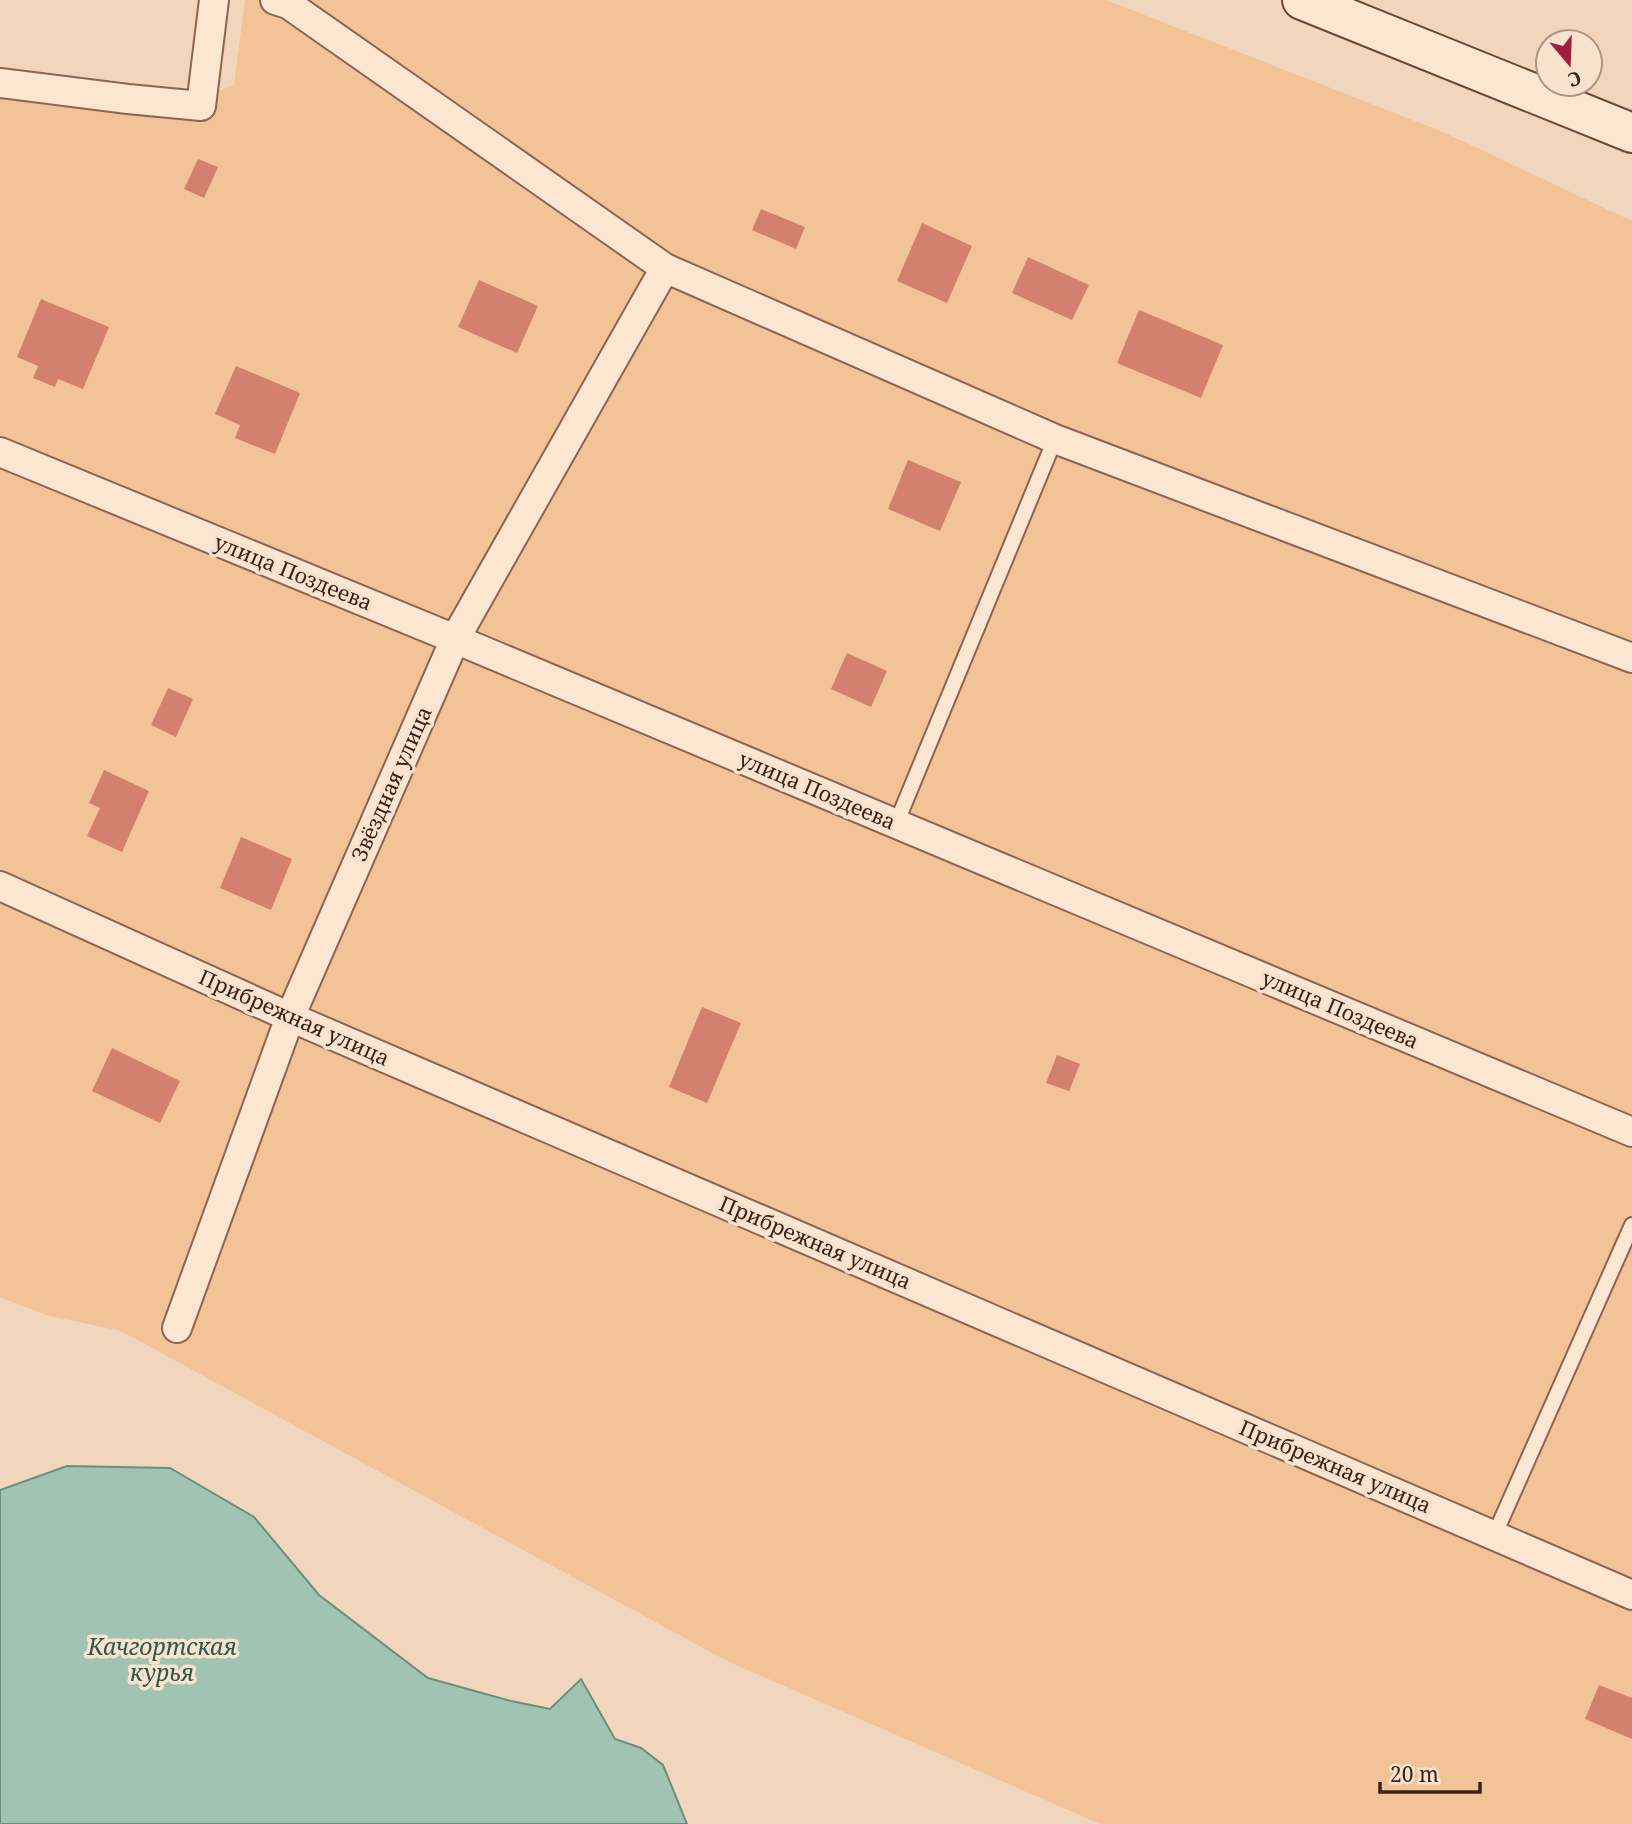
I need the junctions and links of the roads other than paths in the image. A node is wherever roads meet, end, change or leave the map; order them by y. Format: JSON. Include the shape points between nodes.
{"nodes":[{"id":1,"x":215,"y":0,"type":"edge"},
{"id":2,"x":275,"y":0,"type":"edge"},
{"id":3,"x":1302,"y":0,"type":"edge"},
{"id":4,"x":0,"y":83,"type":"edge"},
{"id":5,"x":1632,"y":133,"type":"edge"},
{"id":6,"x":665,"y":268,"type":"junction"},
{"id":7,"x":1055,"y":439,"type":"junction"},
{"id":8,"x":0,"y":452,"type":"edge"},
{"id":9,"x":455,"y":639,"type":"junction"},
{"id":10,"x":1632,"y":658,"type":"edge"},
{"id":11,"x":896,"y":824,"type":"junction"},
{"id":12,"x":0,"y":886,"type":"edge"},
{"id":13,"x":290,"y":1017,"type":"junction"},
{"id":14,"x":1632,"y":1132,"type":"edge"},
{"id":15,"x":1632,"y":1225,"type":"edge"},
{"id":16,"x":177,"y":1328,"type":"dead end"},
{"id":17,"x":1494,"y":1536,"type":"junction"},
{"id":18,"x":1632,"y":1595,"type":"edge"}],
"edges":[{"from":1,"to":4,"type":"street","via":[[201,106]]},
{"from":2,"to":6,"type":"street","via":[[288,4]]},
{"from":3,"to":5,"type":"street"},
{"from":6,"to":7,"type":"street"},
{"from":6,"to":9,"type":"street","name":"Звёздная улица"},
{"from":7,"to":10,"type":"street"},
{"from":7,"to":11,"type":"lane"},
{"from":8,"to":9,"type":"street","name":"улица Поздеева"},
{"from":9,"to":11,"type":"street","name":"улица Поздеева"},
{"from":9,"to":13,"type":"street","name":"Звёздная улица"},
{"from":11,"to":14,"type":"street","name":"улица Поздеева"},
{"from":12,"to":13,"type":"street","name":"Прибрежная улица"},
{"from":13,"to":16,"type":"street","name":"Звёздная улица"},
{"from":13,"to":17,"type":"street","name":"Прибрежная улица"},
{"from":15,"to":17,"type":"lane"},
{"from":17,"to":18,"type":"street","name":"Прибрежная улица"}]}
